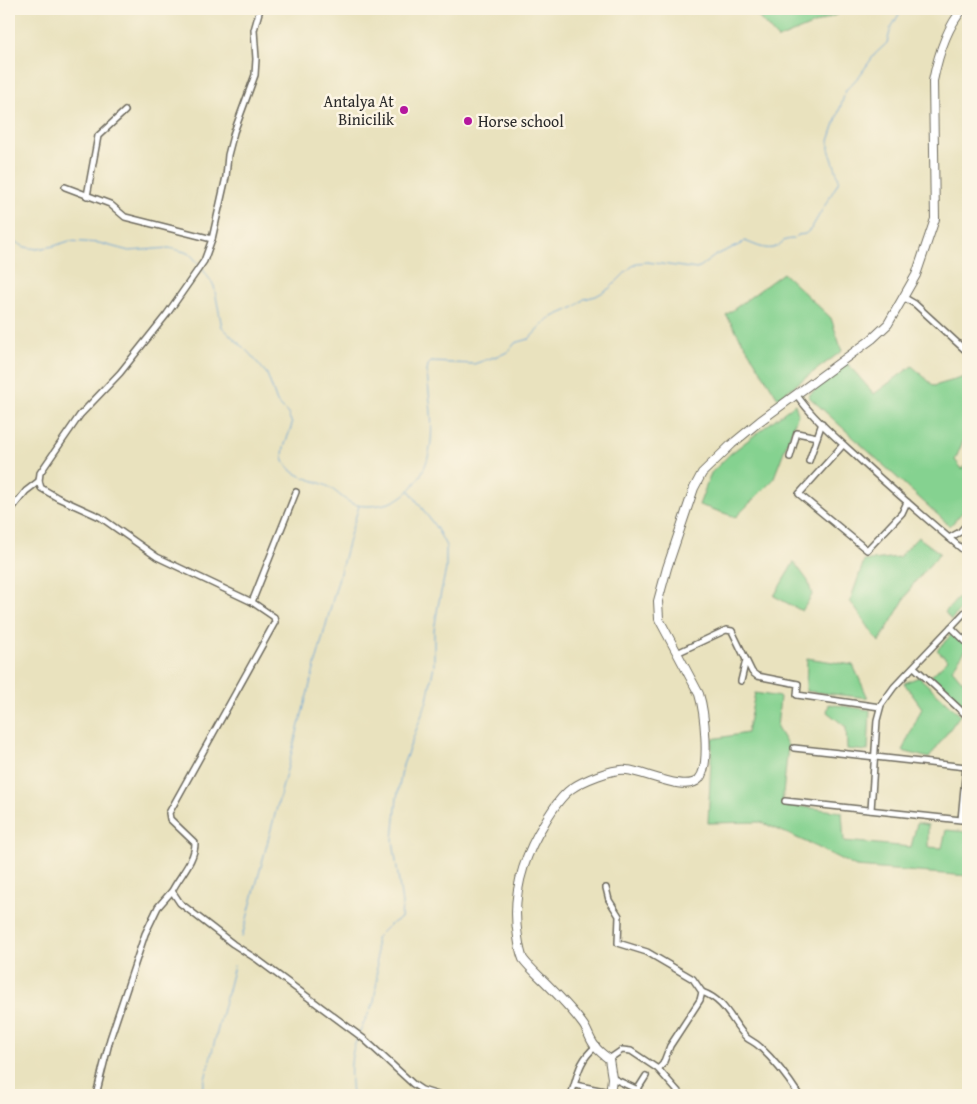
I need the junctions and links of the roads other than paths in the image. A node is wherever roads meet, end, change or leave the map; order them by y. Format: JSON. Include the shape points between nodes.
{"nodes":[{"id":1,"x":260,"y":9,"type":"edge"},
{"id":2,"x":963,"y":9,"type":"edge"},
{"id":3,"x":126,"y":111,"type":"dead end"},
{"id":4,"x":65,"y":188,"type":"dead end"},
{"id":5,"x":87,"y":196,"type":"junction"},
{"id":6,"x":212,"y":240,"type":"junction"},
{"id":7,"x":903,"y":297,"type":"junction"},
{"id":8,"x":964,"y":349,"type":"dead end"},
{"id":9,"x":796,"y":394,"type":"junction"},
{"id":10,"x":822,"y":423,"type":"junction"},
{"id":11,"x":817,"y":437,"type":"junction"},
{"id":12,"x":843,"y":444,"type":"junction"},
{"id":13,"x":790,"y":457,"type":"dead end"},
{"id":14,"x":809,"y":460,"type":"dead end"},
{"id":15,"x":39,"y":481,"type":"junction"},
{"id":16,"x":296,"y":492,"type":"dead end"},
{"id":17,"x":907,"y":502,"type":"junction"},
{"id":18,"x":9,"y":512,"type":"edge"},
{"id":19,"x":968,"y":523,"type":"edge"},
{"id":20,"x":949,"y":538,"type":"junction"},
{"id":21,"x":968,"y":554,"type":"edge"},
{"id":22,"x":252,"y":602,"type":"junction"},
{"id":23,"x":968,"y":609,"type":"edge"},
{"id":24,"x":951,"y":627,"type":"junction"},
{"id":25,"x":968,"y":644,"type":"edge"},
{"id":26,"x":676,"y":653,"type":"junction"},
{"id":27,"x":746,"y":659,"type":"junction"},
{"id":28,"x":914,"y":666,"type":"junction"},
{"id":29,"x":741,"y":681,"type":"dead end"},
{"id":30,"x":880,"y":708,"type":"junction"},
{"id":31,"x":968,"y":717,"type":"edge"},
{"id":32,"x":794,"y":748,"type":"dead end"},
{"id":33,"x":874,"y":757,"type":"junction"},
{"id":34,"x":967,"y":766,"type":"edge"},
{"id":35,"x":785,"y":801,"type":"dead end"},
{"id":36,"x":871,"y":810,"type":"junction"},
{"id":37,"x":606,"y":888,"type":"dead end"},
{"id":38,"x":172,"y":891,"type":"junction"},
{"id":39,"x":702,"y":992,"type":"junction"},
{"id":40,"x":595,"y":1047,"type":"junction"},
{"id":41,"x":609,"y":1059,"type":"junction"},
{"id":42,"x":658,"y":1069,"type":"junction"},
{"id":43,"x":646,"y":1076,"type":"dead end"},
{"id":44,"x":612,"y":1078,"type":"junction"},
{"id":45,"x":575,"y":1084,"type":"junction"},
{"id":46,"x":638,"y":1090,"type":"junction"},
{"id":47,"x":610,"y":1094,"type":"edge"},
{"id":48,"x":96,"y":1095,"type":"edge"},
{"id":49,"x":438,"y":1095,"type":"edge"},
{"id":50,"x":571,"y":1095,"type":"edge"},
{"id":51,"x":634,"y":1095,"type":"edge"},
{"id":52,"x":681,"y":1095,"type":"edge"},
{"id":53,"x":799,"y":1095,"type":"edge"}],
"edges":[{"from":1,"to":6,"type":"street","via":[[254,30],[255,75],[228,152],[226,177]]},
{"from":2,"to":7,"type":"street","via":[[949,30],[933,81],[935,219],[916,275]]},
{"from":3,"to":5,"type":"street","via":[[98,136]]},
{"from":4,"to":5,"type":"street"},
{"from":5,"to":6,"type":"street","via":[[110,204],[125,217]]},
{"from":6,"to":15,"type":"street","via":[[196,274],[120,373],[80,414],[40,473]]},
{"from":7,"to":8,"type":"street"},
{"from":7,"to":9,"type":"street","via":[[888,324],[872,339]]},
{"from":9,"to":10,"type":"street"},
{"from":9,"to":26,"type":"street","via":[[718,457],[694,488],[658,601],[659,619]]},
{"from":10,"to":11,"type":"street"},
{"from":10,"to":12,"type":"street"},
{"from":11,"to":13,"type":"street","via":[[797,433]]},
{"from":11,"to":14,"type":"street"},
{"from":12,"to":17,"type":"street"},
{"from":12,"to":17,"type":"street","via":[[799,494],[867,550],[902,513]]},
{"from":15,"to":18,"type":"street","via":[[26,490]]},
{"from":15,"to":22,"type":"street","via":[[41,488],[100,517],[157,557]]},
{"from":16,"to":22,"type":"street"},
{"from":17,"to":20,"type":"street"},
{"from":19,"to":20,"type":"street"},
{"from":20,"to":21,"type":"street"},
{"from":22,"to":38,"type":"street","via":[[274,617],[275,622],[169,813],[170,819],[195,843],[195,854]]},
{"from":23,"to":24,"type":"street"},
{"from":24,"to":25,"type":"street"},
{"from":24,"to":28,"type":"street"},
{"from":26,"to":27,"type":"street","via":[[726,630],[732,631]]},
{"from":26,"to":40,"type":"street","via":[[691,676],[702,706],[704,772],[692,785],[680,785],[655,776],[615,770],[572,788],[550,813],[535,838],[518,882],[516,927],[523,958],[583,1023]]},
{"from":27,"to":29,"type":"street"},
{"from":27,"to":30,"type":"street","via":[[757,676],[798,684],[797,695]]},
{"from":28,"to":30,"type":"street"},
{"from":28,"to":31,"type":"street"},
{"from":30,"to":33,"type":"street","via":[[876,720]]},
{"from":32,"to":33,"type":"street"},
{"from":33,"to":34,"type":"street"},
{"from":33,"to":36,"type":"street"},
{"from":34,"to":36,"type":"street","via":[[961,820]]},
{"from":35,"to":36,"type":"street"},
{"from":37,"to":39,"type":"street","via":[[619,916],[618,943],[655,956],[693,979]]},
{"from":38,"to":48,"type":"street","via":[[158,907],[145,934],[110,1039]]},
{"from":38,"to":49,"type":"street","via":[[180,903],[210,927],[364,1039],[412,1084]]},
{"from":39,"to":42,"type":"street"},
{"from":39,"to":53,"type":"street","via":[[711,995],[729,1013],[747,1038],[759,1045]]},
{"from":40,"to":41,"type":"street"},
{"from":40,"to":45,"type":"street","via":[[580,1065]]},
{"from":41,"to":42,"type":"street","via":[[622,1050],[631,1051]]},
{"from":41,"to":44,"type":"street"},
{"from":42,"to":52,"type":"street"},
{"from":43,"to":46,"type":"street"},
{"from":44,"to":46,"type":"street"},
{"from":44,"to":47,"type":"street"},
{"from":45,"to":47,"type":"street"},
{"from":45,"to":50,"type":"street"},
{"from":46,"to":51,"type":"street"}]}
